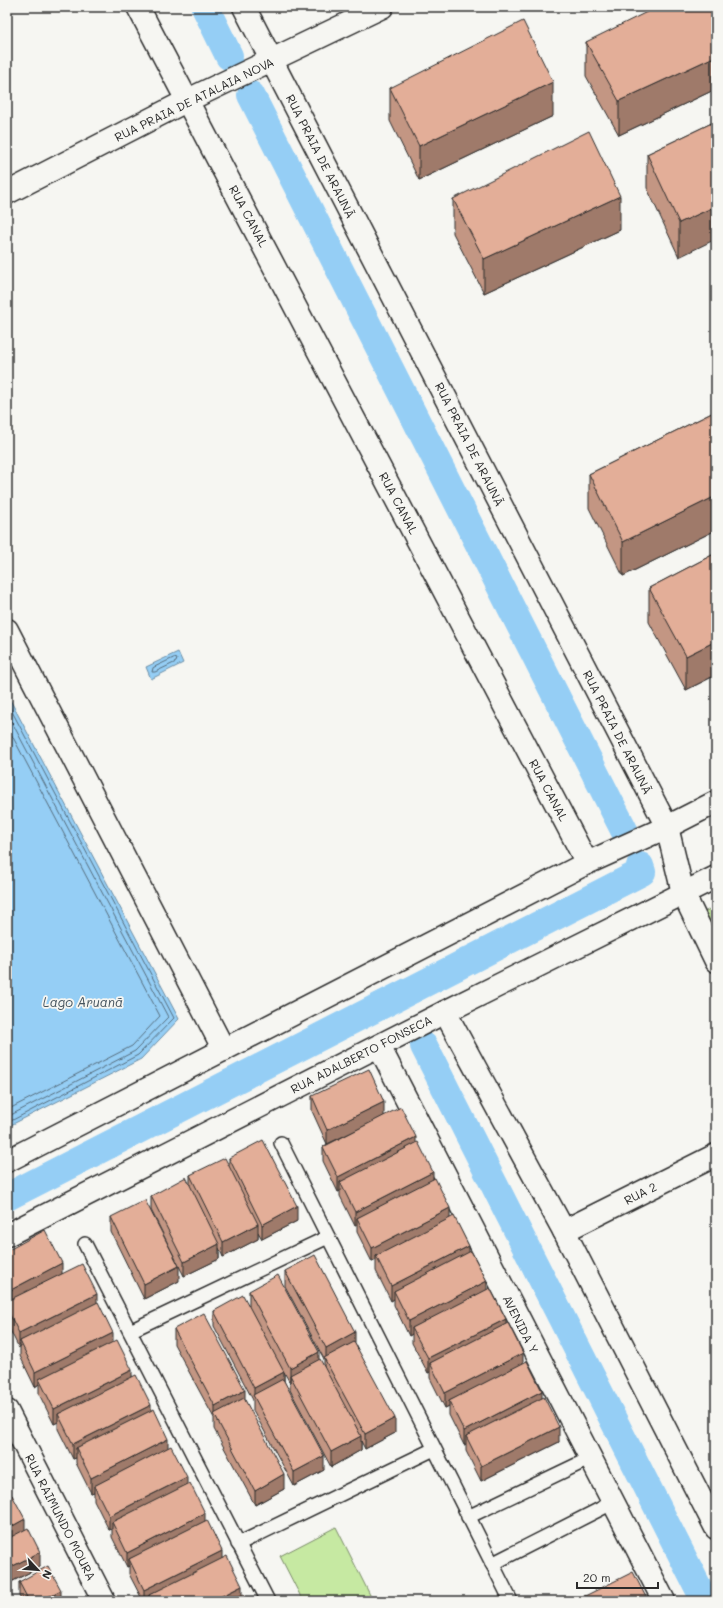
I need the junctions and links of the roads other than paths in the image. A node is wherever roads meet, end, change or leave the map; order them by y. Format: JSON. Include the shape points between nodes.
{"nodes":[{"id":1,"x":138,"y":7,"type":"edge"},
{"id":2,"x":244,"y":7,"type":"edge"},
{"id":3,"x":382,"y":7,"type":"edge"},
{"id":4,"x":272,"y":61,"type":"junction"},
{"id":5,"x":188,"y":100,"type":"junction"},
{"id":6,"x":7,"y":193,"type":"edge"},
{"id":7,"x":7,"y":630,"type":"edge"},
{"id":8,"x":716,"y":802,"type":"edge"},
{"id":9,"x":667,"y":827,"type":"junction"},
{"id":10,"x":587,"y":863,"type":"junction"},
{"id":11,"x":716,"y":877,"type":"edge"},
{"id":12,"x":684,"y":893,"type":"junction"},
{"id":13,"x":716,"y":961,"type":"edge"},
{"id":14,"x":445,"y":1012,"type":"junction"},
{"id":15,"x":379,"y":1046,"type":"junction"},
{"id":16,"x":224,"y":1050,"type":"junction"},
{"id":17,"x":281,"y":1143,"type":"dead end"},
{"id":18,"x":716,"y":1155,"type":"edge"},
{"id":19,"x":7,"y":1161,"type":"edge"},
{"id":20,"x":564,"y":1231,"type":"junction"},
{"id":21,"x":7,"y":1234,"type":"edge"},
{"id":22,"x":328,"y":1237,"type":"junction"},
{"id":23,"x":85,"y":1244,"type":"dead end"},
{"id":24,"x":130,"y":1332,"type":"junction"},
{"id":25,"x":7,"y":1411,"type":"edge"},
{"id":26,"x":434,"y":1448,"type":"junction"},
{"id":27,"x":591,"y":1458,"type":"junction"},
{"id":28,"x":614,"y":1502,"type":"junction"},
{"id":29,"x":468,"y":1517,"type":"junction"},
{"id":30,"x":716,"y":1528,"type":"edge"},
{"id":31,"x":238,"y":1544,"type":"junction"},
{"id":32,"x":492,"y":1564,"type":"junction"},
{"id":33,"x":104,"y":1601,"type":"edge"},
{"id":34,"x":268,"y":1601,"type":"edge"},
{"id":35,"x":511,"y":1601,"type":"edge"},
{"id":36,"x":664,"y":1601,"type":"edge"}],
"edges":[{"from":1,"to":5,"type":"street","name":"RUA CANAL"},
{"from":2,"to":4,"type":"street","name":"RUA PRAIA DE ARAUNÃ"},
{"from":3,"to":4,"type":"street","name":"RUA PRAIA DE ATALAIA NOVA"},
{"from":4,"to":5,"type":"street","name":"RUA PRAIA DE ATALAIA NOVA"},
{"from":4,"to":9,"type":"street","name":"RUA PRAIA DE ARAUNÃ"},
{"from":5,"to":6,"type":"street","name":"RUA PRAIA DE ATALAIA NOVA"},
{"from":5,"to":10,"type":"street","name":"RUA CANAL"},
{"from":7,"to":16,"type":"street"},
{"from":8,"to":9,"type":"street"},
{"from":9,"to":10,"type":"street"},
{"from":9,"to":12,"type":"street"},
{"from":10,"to":16,"type":"street"},
{"from":11,"to":12,"type":"street","name":"RUA ADALBERTO FONSECA"},
{"from":12,"to":13,"type":"street"},
{"from":12,"to":14,"type":"street","name":"RUA ADALBERTO FONSECA"},
{"from":14,"to":15,"type":"street","name":"RUA ADALBERTO FONSECA"},
{"from":14,"to":20,"type":"street"},
{"from":15,"to":21,"type":"street","name":"RUA ADALBERTO FONSECA"},
{"from":15,"to":27,"type":"street","name":"AVENIDA Y"},
{"from":16,"to":19,"type":"street"},
{"from":17,"to":22,"type":"lane"},
{"from":18,"to":20,"type":"street","name":"RUA 2"},
{"from":20,"to":30,"type":"street"},
{"from":22,"to":24,"type":"lane"},
{"from":22,"to":26,"type":"lane"},
{"from":23,"to":24,"type":"lane"},
{"from":24,"to":31,"type":"lane"},
{"from":25,"to":33,"type":"street","name":"RUA RAIMUNDO MOURA"},
{"from":26,"to":29,"type":"lane"},
{"from":26,"to":31,"type":"lane"},
{"from":27,"to":28,"type":"street","name":"AVENIDA Y"},
{"from":27,"to":29,"type":"lane"},
{"from":28,"to":32,"type":"lane"},
{"from":28,"to":36,"type":"street","name":"AVENIDA Y"},
{"from":29,"to":32,"type":"lane"},
{"from":31,"to":34,"type":"lane"},
{"from":32,"to":35,"type":"lane"}]}
